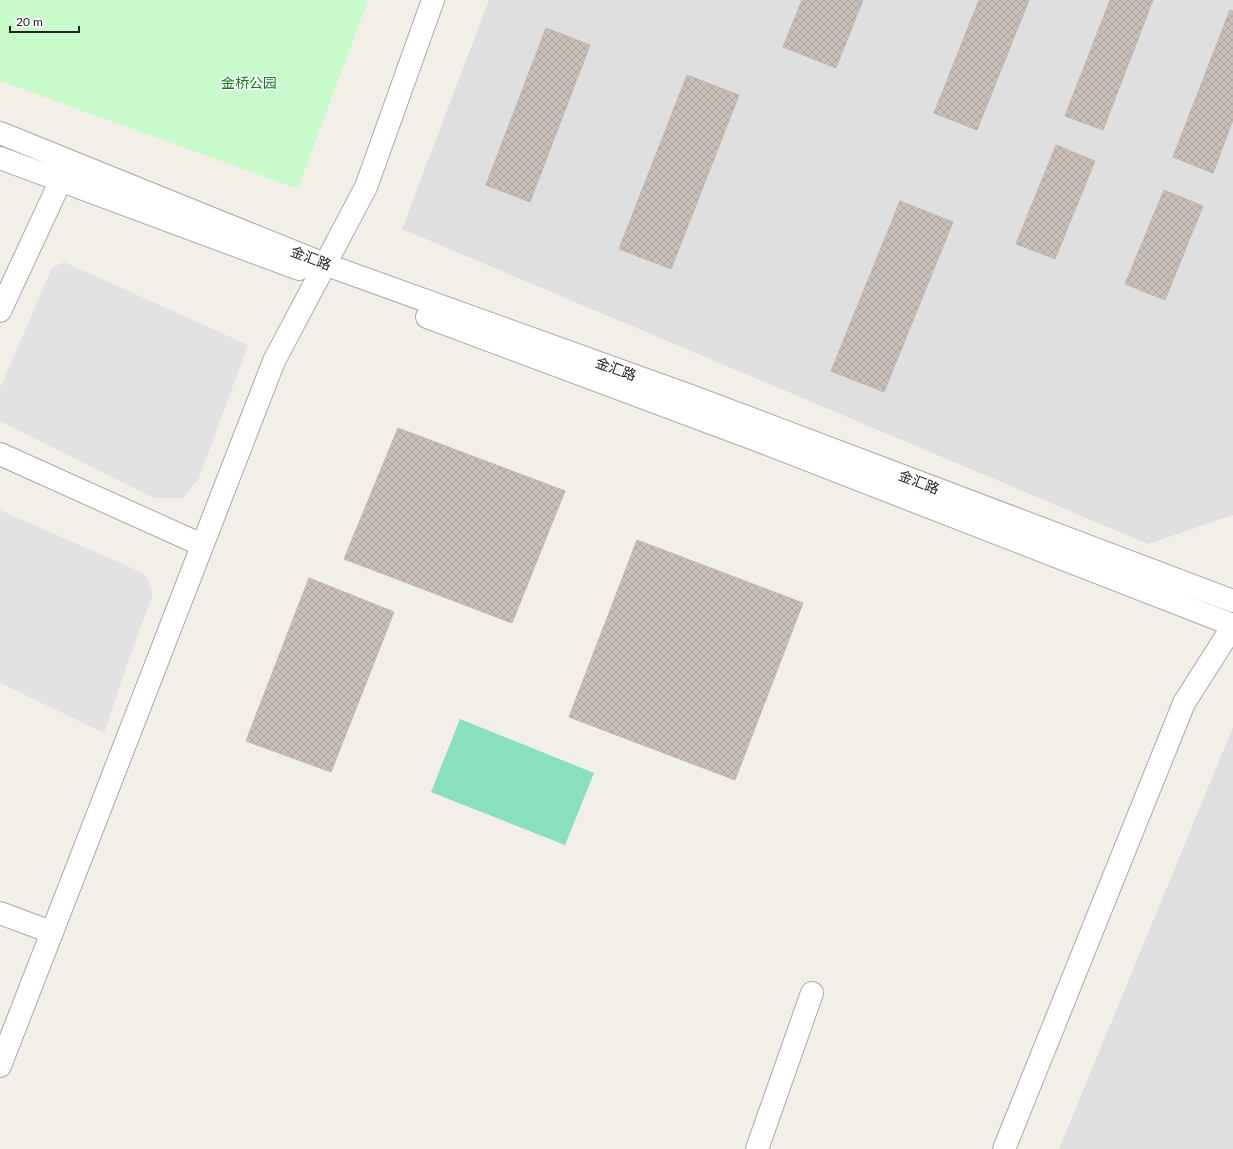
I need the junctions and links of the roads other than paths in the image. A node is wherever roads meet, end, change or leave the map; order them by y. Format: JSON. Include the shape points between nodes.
{"nodes":[{"id":1,"x":433,"y":0,"type":"edge"},
{"id":2,"x":0,"y":133,"type":"edge"},
{"id":3,"x":0,"y":158,"type":"edge"},
{"id":4,"x":61,"y":180,"type":"junction"},
{"id":5,"x":321,"y":270,"type":"junction"},
{"id":6,"x":0,"y":311,"type":"edge"},
{"id":7,"x":0,"y":454,"type":"edge"},
{"id":8,"x":202,"y":545,"type":"junction"},
{"id":9,"x":1233,"y":600,"type":"edge"},
{"id":10,"x":1233,"y":625,"type":"edge"},
{"id":11,"x":0,"y":914,"type":"edge"},
{"id":12,"x":51,"y":932,"type":"junction"},
{"id":13,"x":812,"y":993,"type":"dead end"},
{"id":14,"x":0,"y":1066,"type":"edge"},
{"id":15,"x":758,"y":1149,"type":"edge"},
{"id":16,"x":1004,"y":1149,"type":"edge"}],
"edges":[{"from":1,"to":5,"type":"street","via":[[366,187]]},
{"from":2,"to":5,"type":"street","name":"金汇路"},
{"from":3,"to":4,"type":"street","name":"金汇路"},
{"from":4,"to":5,"type":"street","name":"金汇路"},
{"from":4,"to":6,"type":"street"},
{"from":5,"to":8,"type":"street","via":[[274,361]]},
{"from":5,"to":9,"type":"street","name":"金汇路","via":[[691,396]]},
{"from":5,"to":10,"type":"street","name":"金汇路"},
{"from":7,"to":8,"type":"street"},
{"from":8,"to":12,"type":"street"},
{"from":10,"to":16,"type":"street","via":[[1184,703]]},
{"from":11,"to":12,"type":"street"},
{"from":12,"to":14,"type":"street"},
{"from":13,"to":15,"type":"street"}]}
